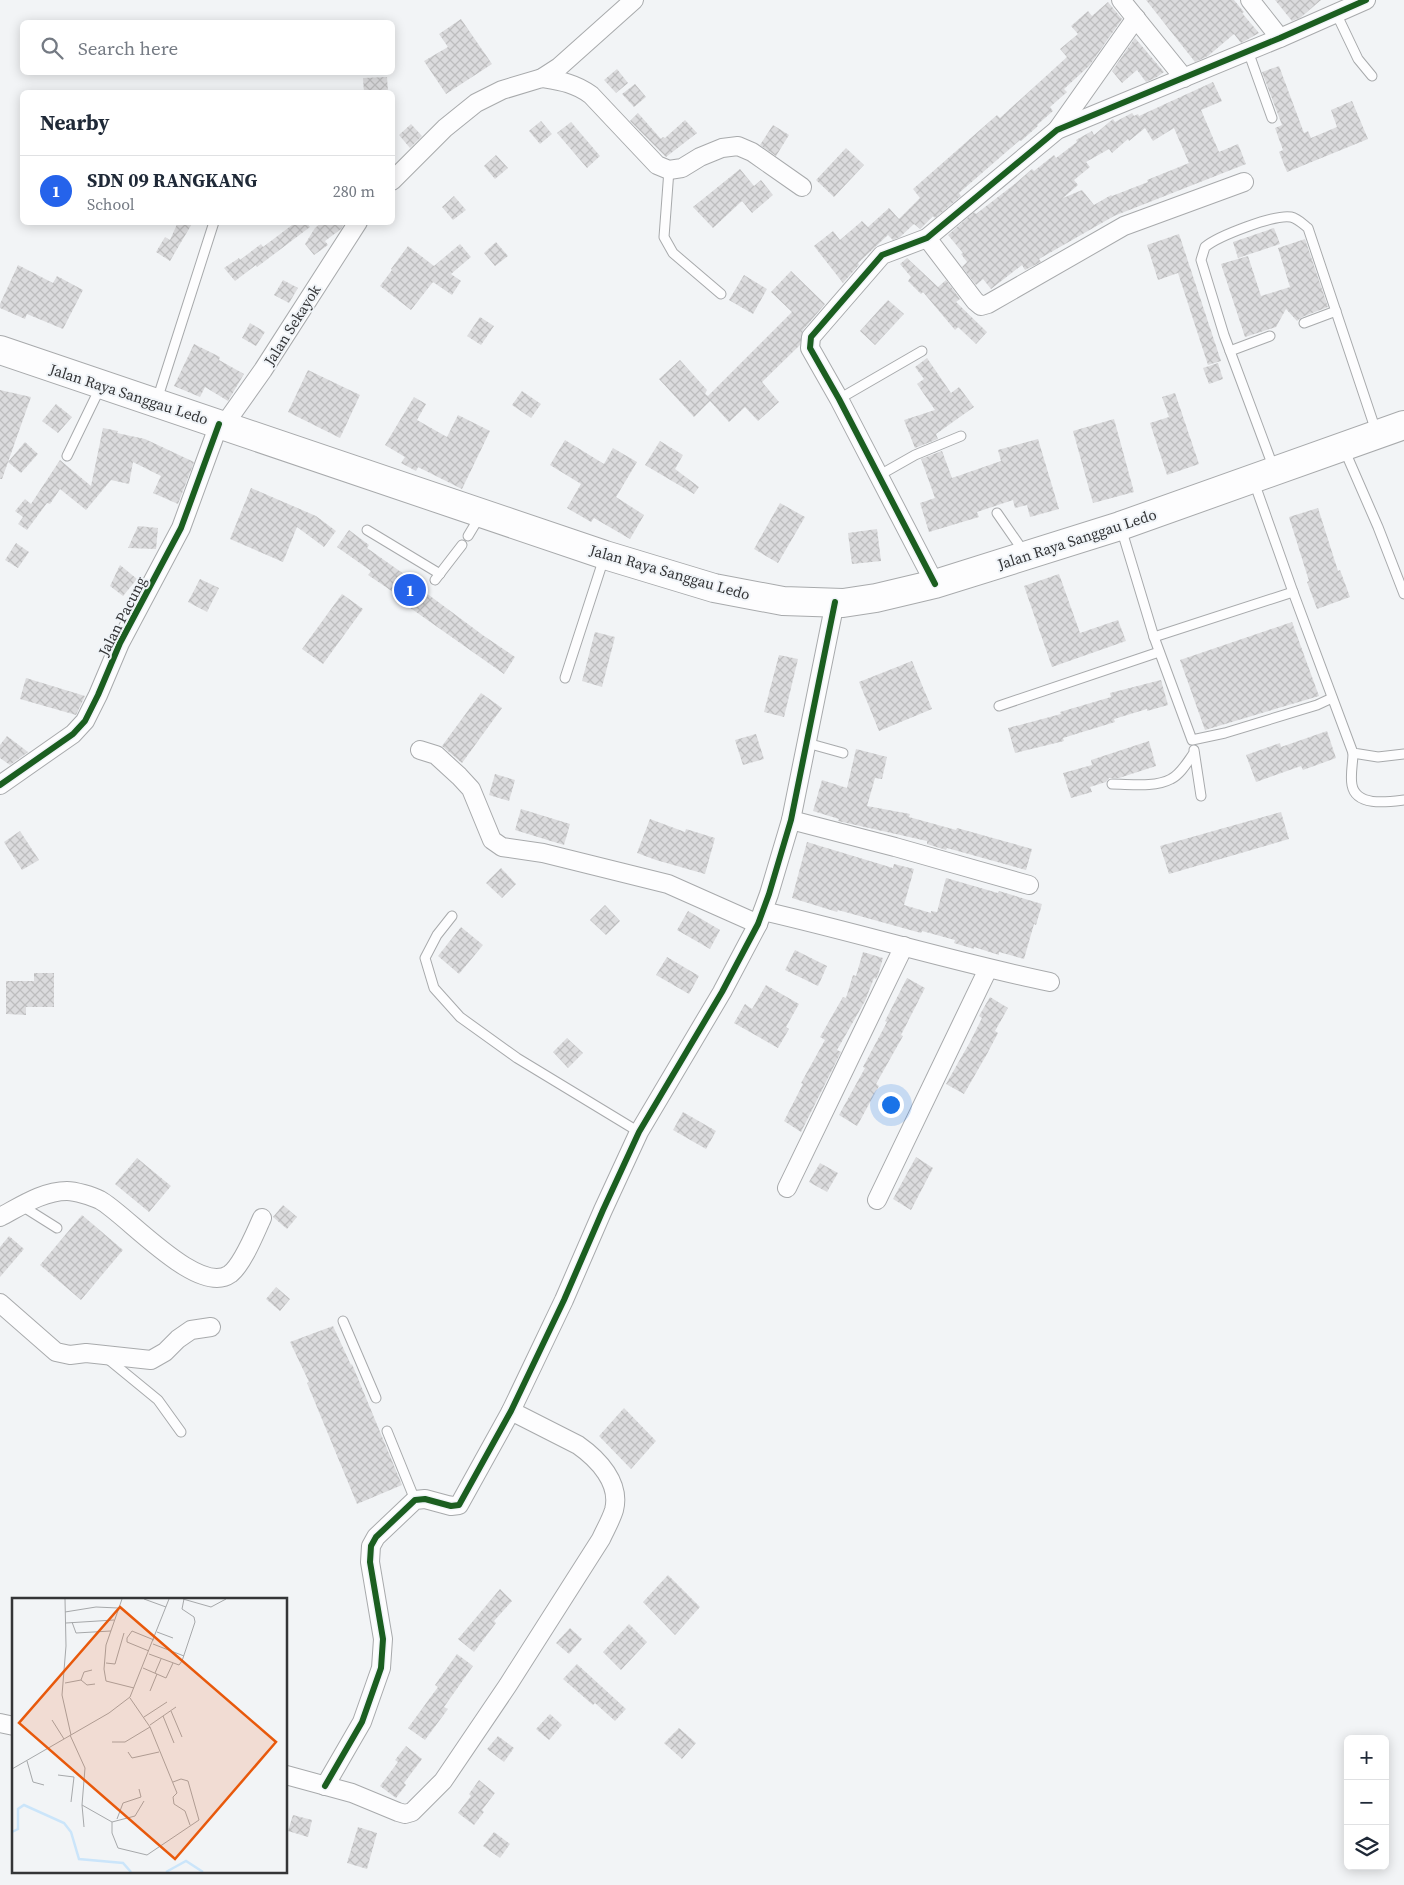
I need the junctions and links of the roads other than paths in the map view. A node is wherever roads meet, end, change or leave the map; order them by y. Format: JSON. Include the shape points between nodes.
{"nodes":[{"id":1,"x":634,"y":0,"type":"edge"},
{"id":2,"x":1122,"y":0,"type":"edge"},
{"id":3,"x":1250,"y":0,"type":"edge"},
{"id":4,"x":1366,"y":0,"type":"edge"},
{"id":5,"x":1336,"y":14,"type":"junction"},
{"id":6,"x":1136,"y":18,"type":"junction"},
{"id":7,"x":1280,"y":38,"type":"junction"},
{"id":8,"x":1248,"y":51,"type":"junction"},
{"id":9,"x":1372,"y":76,"type":"dead end"},
{"id":10,"x":542,"y":78,"type":"junction"},
{"id":11,"x":1184,"y":78,"type":"junction"},
{"id":12,"x":1272,"y":118,"type":"dead end"},
{"id":13,"x":1057,"y":130,"type":"junction"},
{"id":14,"x":668,"y":170,"type":"junction"},
{"id":15,"x":395,"y":179,"type":"edge"},
{"id":16,"x":1244,"y":182,"type":"dead end"},
{"id":17,"x":802,"y":187,"type":"dead end"},
{"id":18,"x":213,"y":225,"type":"edge"},
{"id":19,"x":356,"y":225,"type":"edge"},
{"id":20,"x":927,"y":238,"type":"junction"},
{"id":21,"x":721,"y":294,"type":"dead end"},
{"id":22,"x":1336,"y":311,"type":"junction"},
{"id":23,"x":1304,"y":323,"type":"dead end"},
{"id":24,"x":1270,"y":336,"type":"dead end"},
{"id":25,"x":0,"y":350,"type":"edge"},
{"id":26,"x":1230,"y":351,"type":"junction"},
{"id":27,"x":922,"y":352,"type":"dead end"},
{"id":28,"x":101,"y":385,"type":"junction"},
{"id":29,"x":839,"y":399,"type":"junction"},
{"id":30,"x":156,"y":403,"type":"junction"},
{"id":31,"x":222,"y":424,"type":"junction"},
{"id":32,"x":1404,"y":425,"type":"edge"},
{"id":33,"x":1377,"y":434,"type":"junction"},
{"id":34,"x":961,"y":436,"type":"dead end"},
{"id":35,"x":1343,"y":446,"type":"junction"},
{"id":36,"x":66,"y":456,"type":"dead end"},
{"id":37,"x":1264,"y":475,"type":"junction"},
{"id":38,"x":878,"y":476,"type":"junction"},
{"id":39,"x":997,"y":513,"type":"dead end"},
{"id":40,"x":1120,"y":526,"type":"junction"},
{"id":41,"x":367,"y":530,"type":"dead end"},
{"id":42,"x":462,"y":545,"type":"dead end"},
{"id":43,"x":605,"y":555,"type":"junction"},
{"id":44,"x":1027,"y":555,"type":"junction"},
{"id":45,"x":935,"y":584,"type":"junction"},
{"id":46,"x":1293,"y":592,"type":"junction"},
{"id":47,"x":1404,"y":594,"type":"edge"},
{"id":48,"x":835,"y":602,"type":"junction"},
{"id":49,"x":1154,"y":637,"type":"junction"},
{"id":50,"x":1159,"y":652,"type":"junction"},
{"id":51,"x":565,"y":678,"type":"dead end"},
{"id":52,"x":1332,"y":698,"type":"junction"},
{"id":53,"x":999,"y":706,"type":"dead end"},
{"id":54,"x":1192,"y":740,"type":"junction"},
{"id":55,"x":807,"y":743,"type":"junction"},
{"id":56,"x":420,"y":750,"type":"dead end"},
{"id":57,"x":843,"y":753,"type":"dead end"},
{"id":58,"x":1194,"y":753,"type":"junction"},
{"id":59,"x":1353,"y":753,"type":"junction"},
{"id":60,"x":1404,"y":754,"type":"edge"},
{"id":61,"x":1112,"y":784,"type":"dead end"},
{"id":62,"x":0,"y":785,"type":"edge"},
{"id":63,"x":1202,"y":796,"type":"dead end"},
{"id":64,"x":1404,"y":800,"type":"edge"},
{"id":65,"x":791,"y":820,"type":"junction"},
{"id":66,"x":1029,"y":885,"type":"dead end"},
{"id":67,"x":452,"y":916,"type":"dead end"},
{"id":68,"x":761,"y":918,"type":"junction"},
{"id":69,"x":904,"y":946,"type":"junction"},
{"id":70,"x":988,"y":969,"type":"junction"},
{"id":71,"x":1050,"y":982,"type":"dead end"},
{"id":72,"x":639,"y":1132,"type":"junction"},
{"id":73,"x":787,"y":1188,"type":"dead end"},
{"id":74,"x":877,"y":1200,"type":"dead end"},
{"id":75,"x":22,"y":1206,"type":"junction"},
{"id":76,"x":0,"y":1217,"type":"edge"},
{"id":77,"x":262,"y":1218,"type":"dead end"},
{"id":78,"x":57,"y":1228,"type":"dead end"},
{"id":79,"x":0,"y":1303,"type":"edge"},
{"id":80,"x":343,"y":1321,"type":"dead end"},
{"id":81,"x":211,"y":1327,"type":"dead end"},
{"id":82,"x":102,"y":1354,"type":"junction"},
{"id":83,"x":376,"y":1398,"type":"dead end"},
{"id":84,"x":511,"y":1411,"type":"junction"},
{"id":85,"x":387,"y":1431,"type":"dead end"},
{"id":86,"x":181,"y":1432,"type":"dead end"},
{"id":87,"x":415,"y":1500,"type":"junction"},
{"id":88,"x":288,"y":1776,"type":"edge"},
{"id":89,"x":325,"y":1786,"type":"junction"}],
"edges":[{"from":1,"to":10,"type":"street","via":[[559,67]]},
{"from":2,"to":6,"type":"street"},
{"from":3,"to":7,"type":"street"},
{"from":4,"to":5,"type":"street"},
{"from":5,"to":7,"type":"street"},
{"from":5,"to":9,"type":"lane","via":[[1358,59]]},
{"from":6,"to":11,"type":"street"},
{"from":6,"to":13,"type":"street"},
{"from":7,"to":8,"type":"street"},
{"from":8,"to":11,"type":"street"},
{"from":8,"to":12,"type":"lane"},
{"from":10,"to":14,"type":"street","via":[[580,86],[657,165]]},
{"from":10,"to":15,"type":"street","via":[[502,90],[476,103],[445,128]]},
{"from":11,"to":13,"type":"street"},
{"from":13,"to":20,"type":"street"},
{"from":14,"to":17,"type":"street","via":[[682,168],[722,148],[738,146]]},
{"from":14,"to":21,"type":"lane","via":[[664,237],[673,253]]},
{"from":16,"to":20,"type":"street","via":[[1124,226],[982,306],[974,301]]},
{"from":18,"to":30,"type":"lane"},
{"from":19,"to":31,"type":"street","name":"Jalan Sekayok","via":[[263,370]]},
{"from":20,"to":29,"type":"street","via":[[882,255],[811,337],[810,348]]},
{"from":22,"to":23,"type":"lane"},
{"from":22,"to":26,"type":"lane","via":[[1308,228],[1300,222],[1292,217],[1279,218],[1229,233],[1205,247],[1201,260]]},
{"from":22,"to":33,"type":"lane"},
{"from":24,"to":26,"type":"lane"},
{"from":25,"to":28,"type":"highway","name":"Jalan Raya Sanggau Ledo"},
{"from":26,"to":37,"type":"lane"},
{"from":27,"to":29,"type":"lane"},
{"from":28,"to":30,"type":"highway","name":"Jalan Raya Sanggau Ledo"},
{"from":28,"to":36,"type":"lane"},
{"from":29,"to":38,"type":"street"},
{"from":30,"to":31,"type":"highway","name":"Jalan Raya Sanggau Ledo"},
{"from":31,"to":43,"type":"highway","name":"Jalan Raya Sanggau Ledo","via":[[475,525]]},
{"from":31,"to":62,"type":"street","name":"Jalan Pacung","via":[[181,528],[120,643],[85,721],[73,734]]},
{"from":32,"to":33,"type":"highway","name":"Jalan Raya Sanggau Ledo"},
{"from":33,"to":35,"type":"highway","name":"Jalan Raya Sanggau Ledo"},
{"from":34,"to":38,"type":"lane","via":[[915,455]]},
{"from":35,"to":37,"type":"highway","name":"Jalan Raya Sanggau Ledo"},
{"from":35,"to":47,"type":"lane"},
{"from":37,"to":40,"type":"highway","name":"Jalan Raya Sanggau Ledo"},
{"from":37,"to":46,"type":"lane"},
{"from":38,"to":45,"type":"street"},
{"from":39,"to":44,"type":"lane"},
{"from":40,"to":44,"type":"highway","name":"Jalan Raya Sanggau Ledo"},
{"from":40,"to":49,"type":"lane"},
{"from":41,"to":42,"type":"lane","via":[[437,577]]},
{"from":43,"to":48,"type":"highway","name":"Jalan Raya Sanggau Ledo","via":[[735,593],[783,601]]},
{"from":43,"to":51,"type":"lane"},
{"from":44,"to":45,"type":"highway","name":"Jalan Raya Sanggau Ledo"},
{"from":45,"to":48,"type":"highway","name":"Jalan Raya Sanggau Ledo","via":[[876,598]]},
{"from":46,"to":49,"type":"lane"},
{"from":46,"to":52,"type":"lane"},
{"from":48,"to":55,"type":"street"},
{"from":49,"to":50,"type":"lane"},
{"from":50,"to":53,"type":"lane"},
{"from":50,"to":54,"type":"lane"},
{"from":52,"to":54,"type":"lane","via":[[1225,733]]},
{"from":52,"to":59,"type":"lane"},
{"from":54,"to":58,"type":"lane"},
{"from":55,"to":57,"type":"lane"},
{"from":55,"to":65,"type":"street"},
{"from":56,"to":68,"type":"street","via":[[436,755],[471,789],[492,840],[502,847],[559,856],[668,884]]},
{"from":58,"to":61,"type":"lane","via":[[1171,779],[1150,784]]},
{"from":58,"to":63,"type":"lane"},
{"from":59,"to":60,"type":"lane","via":[[1378,756]]},
{"from":59,"to":64,"type":"lane","via":[[1352,785],[1357,795],[1369,801]]},
{"from":65,"to":66,"type":"street"},
{"from":65,"to":68,"type":"street"},
{"from":67,"to":72,"type":"lane","via":[[425,958],[434,988],[460,1017],[517,1058]]},
{"from":68,"to":69,"type":"street"},
{"from":68,"to":72,"type":"street","via":[[722,992]]},
{"from":69,"to":70,"type":"street"},
{"from":69,"to":73,"type":"street"},
{"from":70,"to":71,"type":"street"},
{"from":70,"to":74,"type":"street"},
{"from":72,"to":84,"type":"street"},
{"from":75,"to":76,"type":"street"},
{"from":75,"to":77,"type":"street","via":[[42,1195],[68,1191],[99,1199],[184,1265],[205,1276],[218,1278],[230,1274],[240,1261]]},
{"from":75,"to":78,"type":"lane"},
{"from":79,"to":82,"type":"street","via":[[56,1352]]},
{"from":80,"to":83,"type":"lane"},
{"from":81,"to":82,"type":"street","via":[[191,1330],[151,1360]]},
{"from":82,"to":86,"type":"lane","via":[[158,1400]]},
{"from":84,"to":87,"type":"street","via":[[459,1505]]},
{"from":84,"to":89,"type":"street","via":[[578,1445],[606,1471],[615,1500],[610,1521],[508,1685],[443,1781],[424,1802],[405,1814]]},
{"from":85,"to":87,"type":"lane"},
{"from":87,"to":89,"type":"street","via":[[376,1537],[371,1546],[370,1562],[383,1639],[381,1668],[362,1722]]},
{"from":88,"to":89,"type":"street"}]}
